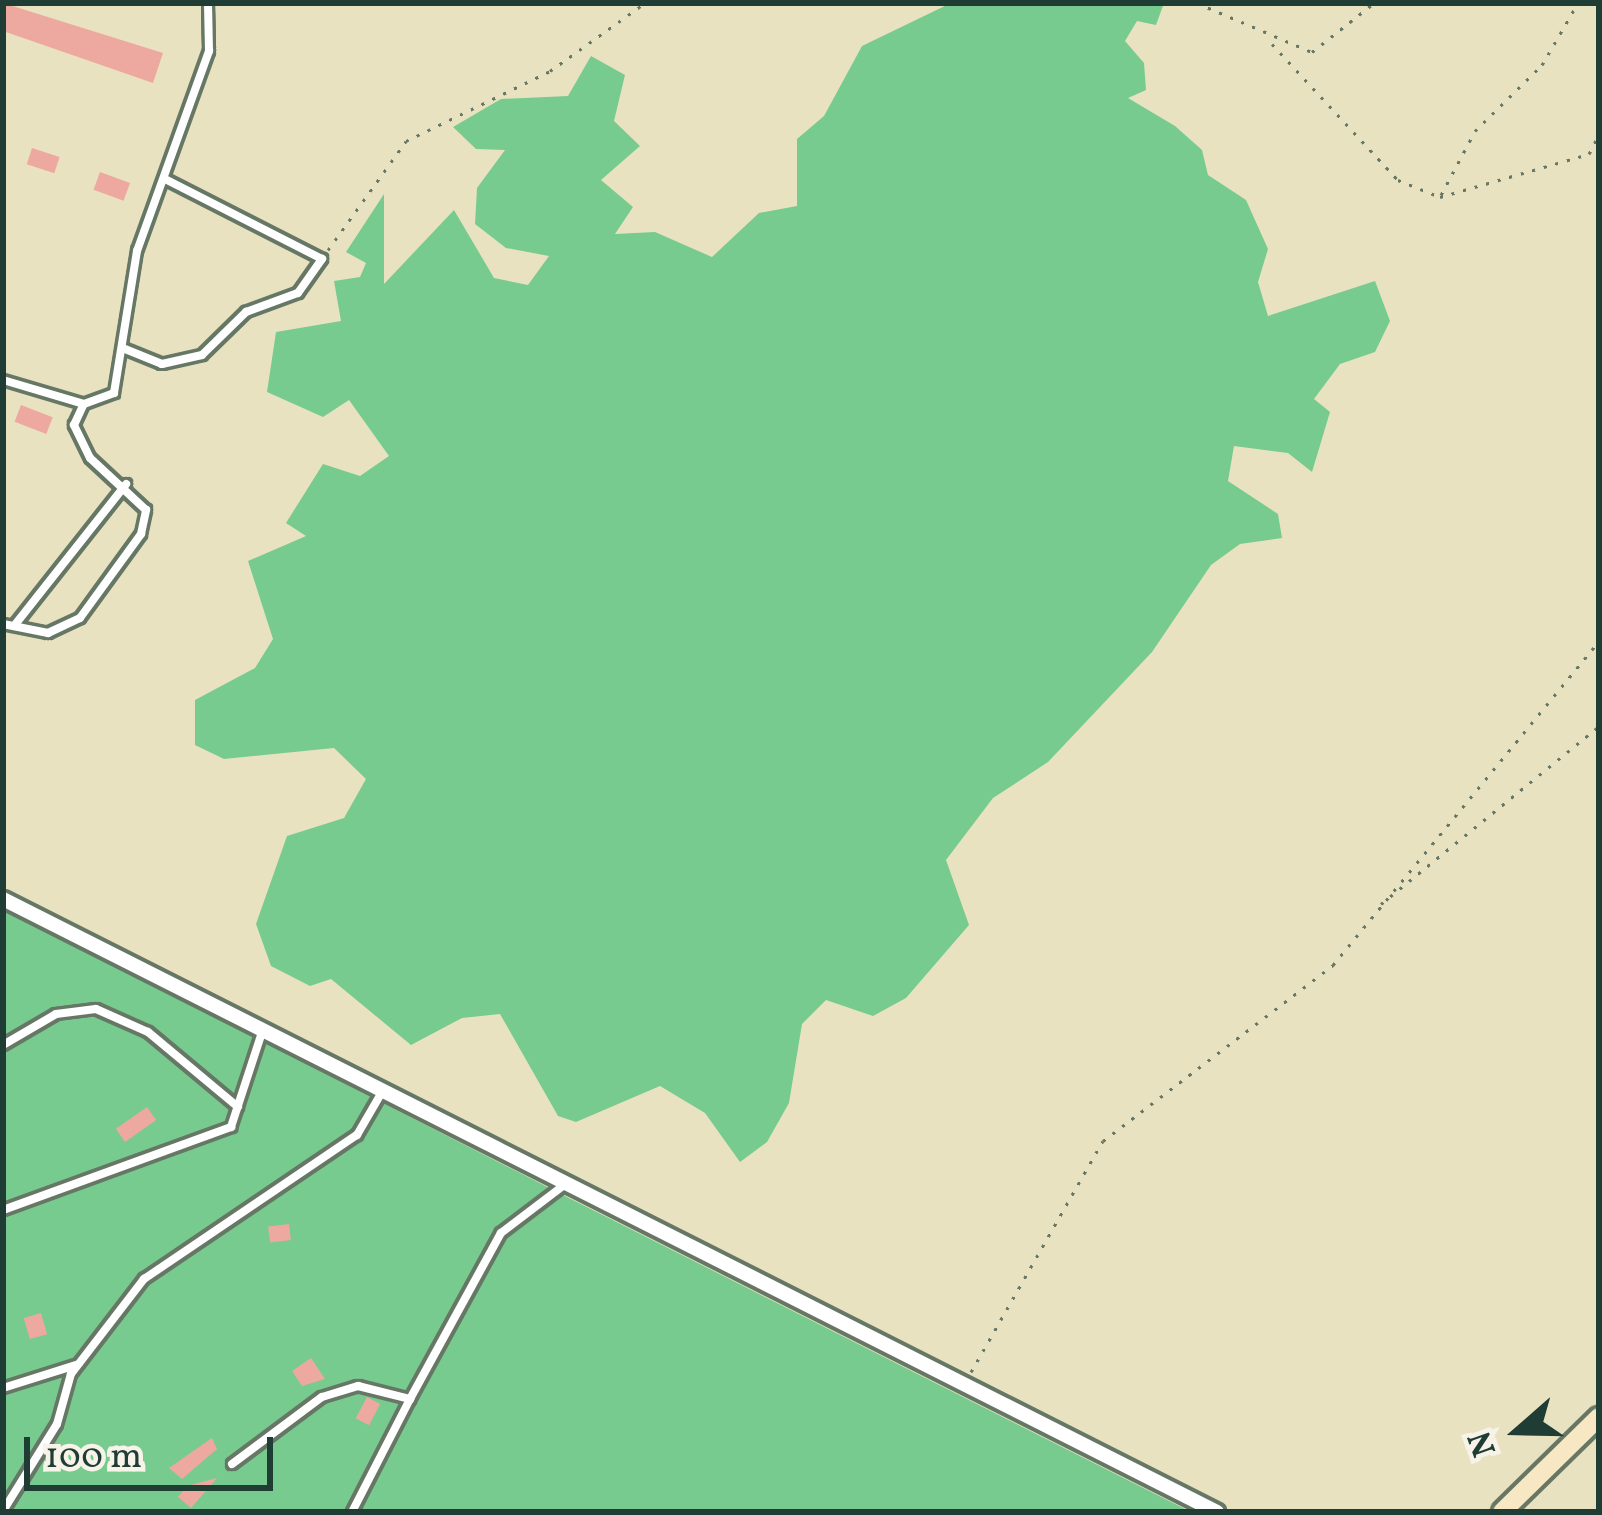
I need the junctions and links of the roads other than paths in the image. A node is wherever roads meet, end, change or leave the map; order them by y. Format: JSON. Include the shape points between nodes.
{"nodes":[{"id":1,"x":208,"y":3,"type":"edge"},
{"id":2,"x":167,"y":180,"type":"junction"},
{"id":3,"x":125,"y":349,"type":"junction"},
{"id":4,"x":3,"y":380,"type":"edge"},
{"id":5,"x":84,"y":404,"type":"junction"},
{"id":6,"x":126,"y":484,"type":"junction"},
{"id":7,"x":8,"y":625,"type":"edge"},
{"id":8,"x":3,"y":899,"type":"edge"},
{"id":9,"x":262,"y":1030,"type":"junction"},
{"id":10,"x":3,"y":1045,"type":"edge"},
{"id":11,"x":382,"y":1092,"type":"junction"},
{"id":12,"x":238,"y":1107,"type":"junction"},
{"id":13,"x":563,"y":1186,"type":"junction"},
{"id":14,"x":3,"y":1210,"type":"edge"},
{"id":15,"x":78,"y":1364,"type":"junction"},
{"id":16,"x":3,"y":1388,"type":"edge"},
{"id":17,"x":410,"y":1400,"type":"junction"},
{"id":18,"x":1599,"y":1417,"type":"edge"},
{"id":19,"x":232,"y":1464,"type":"dead end"},
{"id":20,"x":3,"y":1511,"type":"edge"},
{"id":21,"x":352,"y":1512,"type":"edge"},
{"id":22,"x":1217,"y":1512,"type":"edge"},
{"id":23,"x":1502,"y":1512,"type":"edge"}],
"edges":[{"from":1,"to":2,"type":"lane","via":[[209,51]]},
{"from":2,"to":3,"type":"lane","via":[[137,251]]},
{"from":2,"to":3,"type":"lane","via":[[322,260],[298,293],[246,311],[202,355],[162,364]]},
{"from":3,"to":5,"type":"lane","via":[[114,393]]},
{"from":4,"to":5,"type":"lane"},
{"from":5,"to":6,"type":"lane","via":[[74,425],[90,458]]},
{"from":6,"to":7,"type":"lane"},
{"from":6,"to":7,"type":"lane","via":[[146,510],[133,553],[80,618],[48,633]]},
{"from":8,"to":9,"type":"street"},
{"from":9,"to":11,"type":"street"},
{"from":9,"to":12,"type":"lane"},
{"from":10,"to":12,"type":"lane","via":[[56,1014],[96,1009],[148,1032]]},
{"from":11,"to":13,"type":"street"},
{"from":11,"to":15,"type":"lane","via":[[358,1135],[144,1279]]},
{"from":12,"to":14,"type":"lane","via":[[208,1141]]},
{"from":13,"to":17,"type":"lane","via":[[501,1233]]},
{"from":13,"to":22,"type":"street"},
{"from":15,"to":16,"type":"lane"},
{"from":15,"to":20,"type":"lane"},
{"from":17,"to":19,"type":"lane","via":[[358,1386],[322,1397]]},
{"from":17,"to":21,"type":"lane"},
{"from":18,"to":23,"type":"street"}]}
